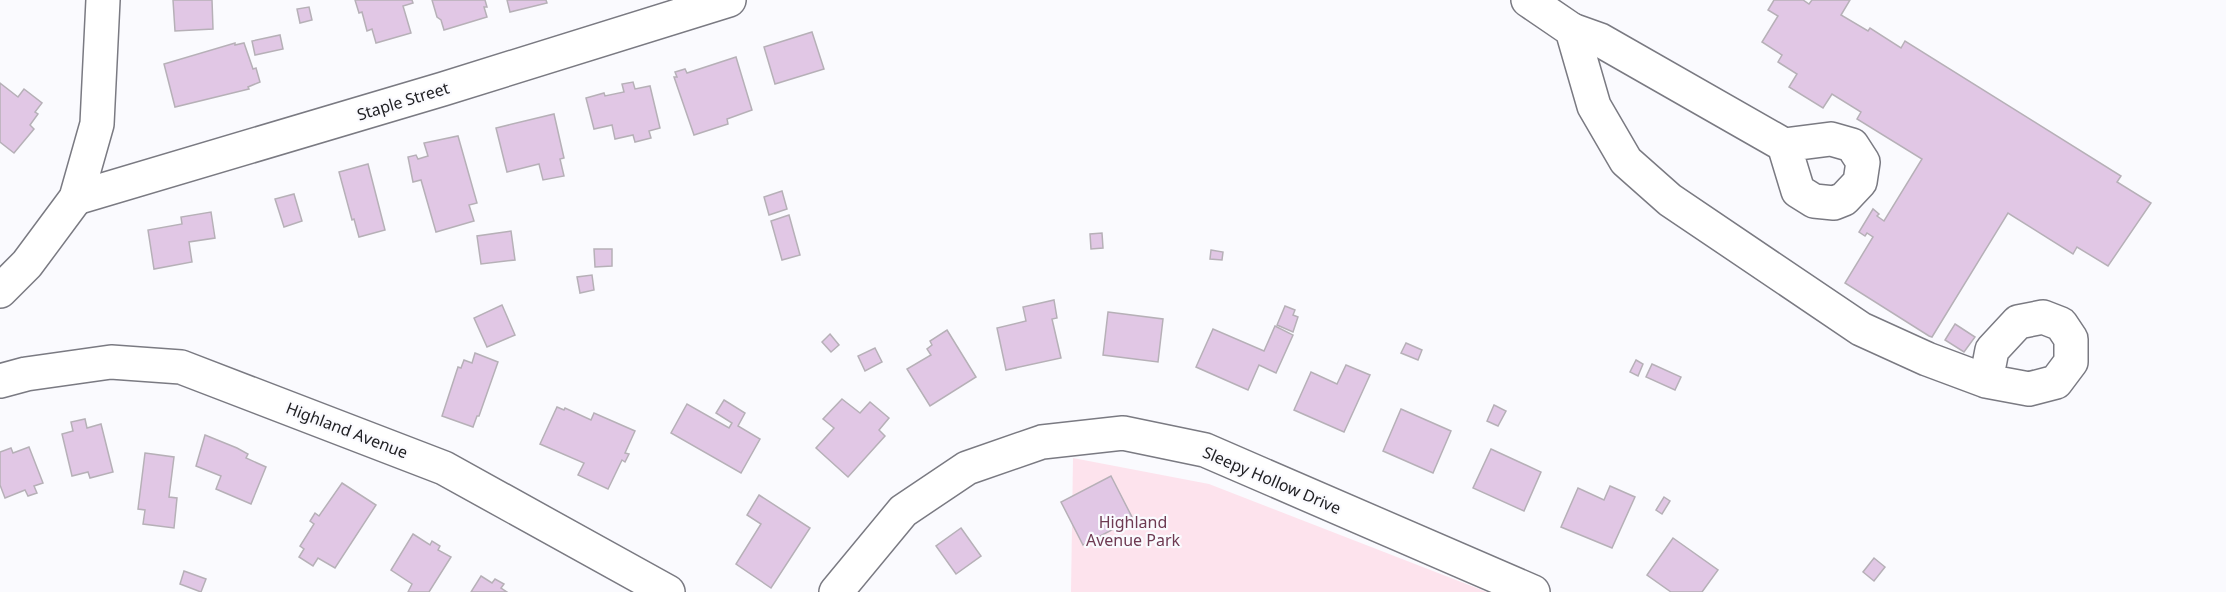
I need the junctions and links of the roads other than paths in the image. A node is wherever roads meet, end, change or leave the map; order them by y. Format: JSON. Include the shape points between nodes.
{"nodes":[{"id":1,"x":104,"y":0,"type":"edge"},
{"id":2,"x":729,"y":0,"type":"edge"},
{"id":3,"x":1528,"y":0,"type":"edge"},
{"id":4,"x":1572,"y":30,"type":"junction"},
{"id":5,"x":1784,"y":145,"type":"dead end"},
{"id":6,"x":76,"y":198,"type":"junction"},
{"id":7,"x":0,"y":291,"type":"edge"},
{"id":8,"x":0,"y":381,"type":"edge"},
{"id":9,"x":1986,"y":381,"type":"dead end"},
{"id":10,"x":668,"y":592,"type":"edge"},
{"id":11,"x":836,"y":592,"type":"edge"},
{"id":12,"x":1533,"y":592,"type":"edge"}],
"edges":[{"from":1,"to":6,"type":"street","via":[[97,123]]},
{"from":2,"to":6,"type":"street","name":"Staple Street"},
{"from":3,"to":4,"type":"street"},
{"from":4,"to":5,"type":"street","via":[[1600,40]]},
{"from":4,"to":9,"type":"street","via":[[1594,106],[1626,161],[1670,200],[1861,329]]},
{"from":6,"to":7,"type":"street","via":[[27,264]]},
{"from":8,"to":10,"type":"street","name":"Highland Avenue","via":[[111,362],[181,367],[444,468]]},
{"from":11,"to":12,"type":"street","name":"Sleepy Hollow Drive","via":[[903,511],[967,468],[1042,442],[1123,433],[1205,450]]}]}
